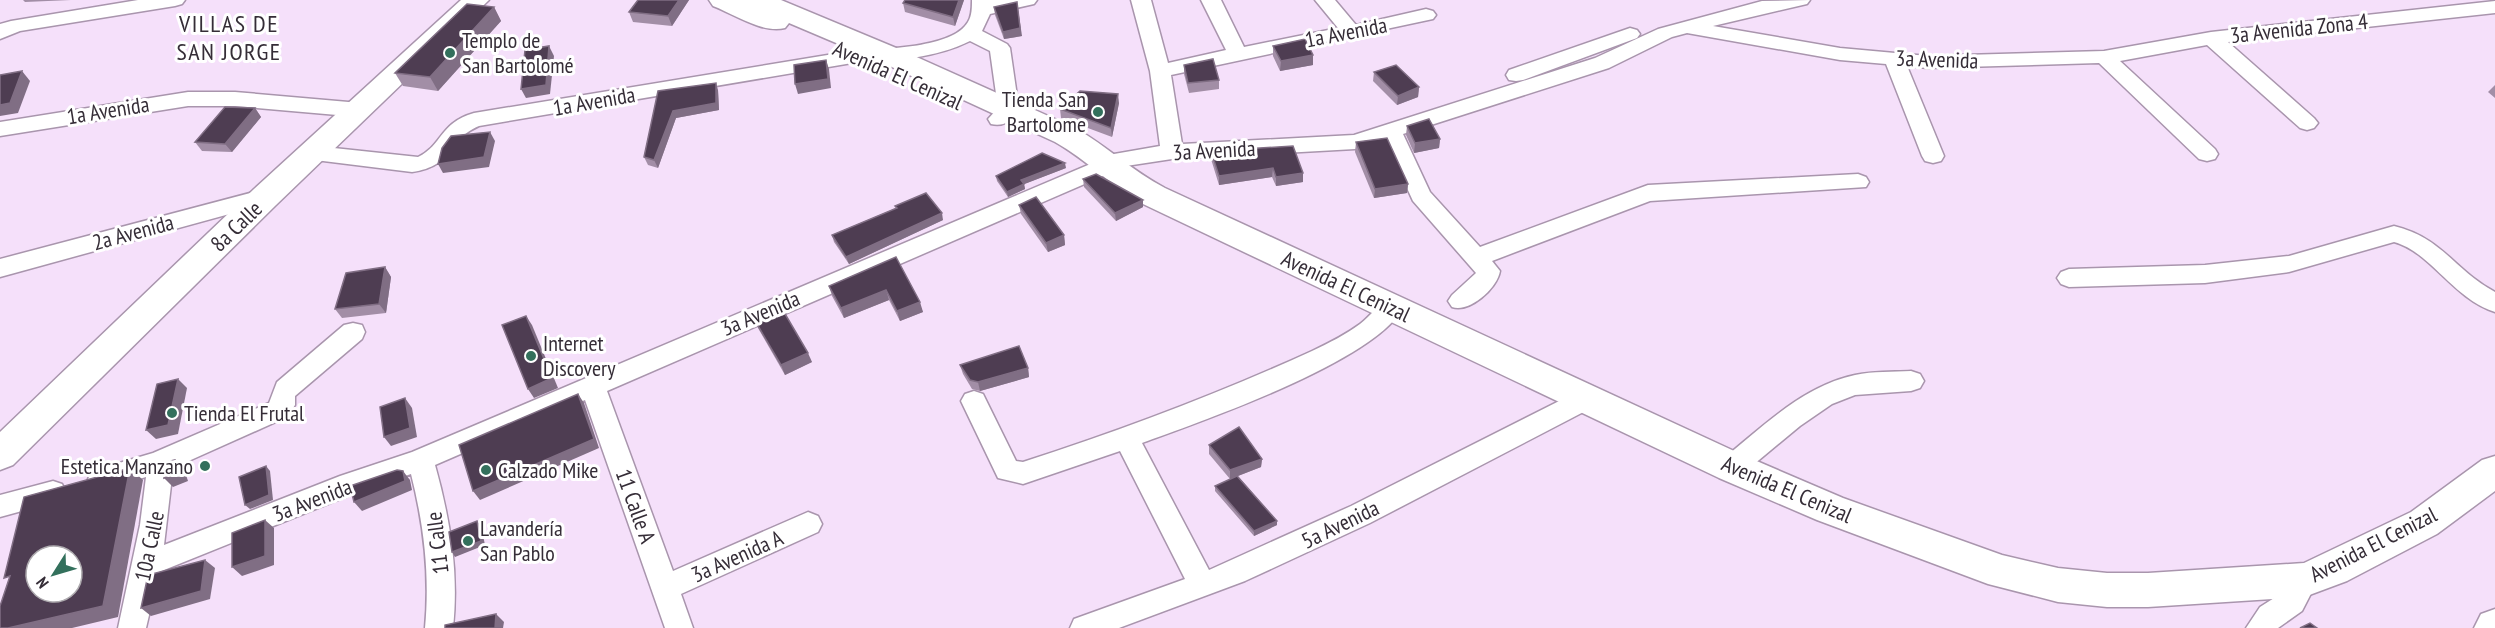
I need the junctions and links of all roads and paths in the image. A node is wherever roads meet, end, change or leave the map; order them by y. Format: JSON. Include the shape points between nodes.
{"nodes":[{"id":1,"x":175,"y":0,"type":"edge"},
{"id":2,"x":476,"y":0,"type":"edge"},
{"id":3,"x":722,"y":0,"type":"edge"},
{"id":4,"x":758,"y":0,"type":"edge"},
{"id":5,"x":1027,"y":0,"type":"edge"},
{"id":6,"x":1141,"y":0,"type":"edge"},
{"id":7,"x":1211,"y":0,"type":"edge"},
{"id":8,"x":1325,"y":0,"type":"edge"},
{"id":9,"x":1800,"y":0,"type":"edge"},
{"id":10,"x":981,"y":5,"type":"edge"},
{"id":11,"x":2495,"y":7,"type":"edge"},
{"id":12,"x":1426,"y":15,"type":"dead end"},
{"id":13,"x":1687,"y":27,"type":"junction"},
{"id":14,"x":2,"y":31,"type":"edge"},
{"id":15,"x":1351,"y":32,"type":"junction"},
{"id":16,"x":969,"y":33,"type":"junction"},
{"id":17,"x":2211,"y":38,"type":"junction"},
{"id":18,"x":1237,"y":52,"type":"junction"},
{"id":19,"x":858,"y":56,"type":"junction"},
{"id":20,"x":891,"y":56,"type":"junction"},
{"id":21,"x":2104,"y":57,"type":"junction"},
{"id":22,"x":1893,"y":58,"type":"junction"},
{"id":23,"x":1160,"y":71,"type":"junction"},
{"id":24,"x":360,"y":110,"type":"junction"},
{"id":25,"x":1004,"y":114,"type":"junction"},
{"id":26,"x":2307,"y":123,"type":"dead end"},
{"id":27,"x":0,"y":129,"type":"edge"},
{"id":28,"x":1391,"y":130,"type":"junction"},
{"id":29,"x":1172,"y":152,"type":"junction"},
{"id":30,"x":315,"y":153,"type":"junction"},
{"id":31,"x":2207,"y":154,"type":"dead end"},
{"id":32,"x":1933,"y":156,"type":"dead end"},
{"id":33,"x":1106,"y":166,"type":"junction"},
{"id":34,"x":1858,"y":182,"type":"dead end"},
{"id":35,"x":266,"y":197,"type":"junction"},
{"id":36,"x":1478,"y":256,"type":"junction"},
{"id":37,"x":0,"y":268,"type":"edge"},
{"id":38,"x":2069,"y":278,"type":"dead end"},
{"id":39,"x":1460,"y":301,"type":"dead end"},
{"id":40,"x":2495,"y":303,"type":"edge"},
{"id":41,"x":1390,"y":308,"type":"junction"},
{"id":42,"x":353,"y":333,"type":"dead end"},
{"id":43,"x":1911,"y":381,"type":"dead end"},
{"id":44,"x":592,"y":385,"type":"junction"},
{"id":45,"x":1586,"y":399,"type":"junction"},
{"id":46,"x":974,"y":401,"type":"dead end"},
{"id":47,"x":1127,"y":440,"type":"junction"},
{"id":48,"x":0,"y":455,"type":"edge"},
{"id":49,"x":420,"y":460,"type":"junction"},
{"id":50,"x":160,"y":462,"type":"junction"},
{"id":51,"x":1732,"y":467,"type":"junction"},
{"id":52,"x":2495,"y":471,"type":"edge"},
{"id":53,"x":0,"y":506,"type":"edge"},
{"id":54,"x":808,"y":524,"type":"dead end"},
{"id":55,"x":145,"y":565,"type":"junction"},
{"id":56,"x":2304,"y":580,"type":"junction"},
{"id":57,"x":1202,"y":584,"type":"junction"},
{"id":58,"x":665,"y":588,"type":"junction"},
{"id":59,"x":132,"y":628,"type":"edge"},
{"id":60,"x":439,"y":628,"type":"edge"},
{"id":61,"x":679,"y":628,"type":"edge"},
{"id":62,"x":1084,"y":628,"type":"edge"},
{"id":63,"x":2260,"y":628,"type":"edge"}],
"edges":[{"from":1,"to":14,"type":"street","via":[[18,25]]},
{"from":2,"to":24,"type":"street","name":"8a Calle"},
{"from":3,"to":19,"type":"street","name":"Avenida El Cenizal"},
{"from":4,"to":20,"type":"street","name":"Avenida El Cenizal"},
{"from":5,"to":10,"type":"street"},
{"from":6,"to":23,"type":"street"},
{"from":7,"to":18,"type":"street"},
{"from":8,"to":15,"type":"street"},
{"from":9,"to":13,"type":"street"},
{"from":10,"to":16,"type":"street","via":[[975,27]]},
{"from":11,"to":17,"type":"street","name":"3a Avenida Zona 4"},
{"from":12,"to":15,"type":"street","name":"1a Avenida"},
{"from":13,"to":22,"type":"street","name":"3a Avenida","via":[[1840,54]]},
{"from":13,"to":28,"type":"street","name":"3a Avenida","via":[[1592,66]]},
{"from":15,"to":18,"type":"street","name":"1a Avenida"},
{"from":16,"to":20,"type":"street","name":"1a Avenida","via":[[952,42]]},
{"from":16,"to":25,"type":"street","via":[[1000,48]]},
{"from":17,"to":21,"type":"street","name":"3a Avenida"},
{"from":17,"to":26,"type":"street"},
{"from":18,"to":23,"type":"street","name":"1a Avenida"},
{"from":19,"to":20,"type":"street","name":"1a Avenida"},
{"from":19,"to":25,"type":"street","name":"Avenida El Cenizal"},
{"from":19,"to":30,"type":"street","name":"1a Avenida","via":[[474,120],[453,131],[433,160],[420,165]]},
{"from":20,"to":25,"type":"street","name":"Avenida El Cenizal"},
{"from":21,"to":22,"type":"street","name":"3a Avenida","via":[[1928,62]]},
{"from":21,"to":31,"type":"street"},
{"from":22,"to":32,"type":"street"},
{"from":23,"to":29,"type":"street"},
{"from":24,"to":27,"type":"street","name":"1a Avenida","via":[[189,99]]},
{"from":24,"to":30,"type":"street","name":"8a Calle"},
{"from":25,"to":33,"type":"street","name":"Avenida El Cenizal","via":[[1058,148]]},
{"from":28,"to":29,"type":"street","name":"3a Avenida","via":[[1355,142]]},
{"from":28,"to":36,"type":"street","via":[[1422,196]]},
{"from":29,"to":33,"type":"street","name":"3a Avenida","via":[[1139,155]]},
{"from":30,"to":35,"type":"street","name":"8a Calle"},
{"from":33,"to":41,"type":"street","name":"Avenida El Cenizal","via":[[1154,196]]},
{"from":33,"to":44,"type":"street","name":"3a Avenida"},
{"from":34,"to":36,"type":"street","via":[[1648,194]]},
{"from":35,"to":37,"type":"street","name":"2a Avenida"},
{"from":35,"to":48,"type":"street","name":"8a Calle"},
{"from":36,"to":39,"type":"street","via":[[1489,274]]},
{"from":38,"to":40,"type":"street","via":[[2184,276],[2289,264],[2394,234],[2418,242],[2470,289]]},
{"from":41,"to":45,"type":"street","name":"Avenida El Cenizal"},
{"from":41,"to":47,"type":"street","via":[[1378,324],[1347,345]]},
{"from":42,"to":50,"type":"street","via":[[286,389],[278,410]]},
{"from":43,"to":51,"type":"street","via":[[1854,385],[1834,392],[1815,402]]},
{"from":44,"to":49,"type":"street","name":"3a Avenida"},
{"from":44,"to":58,"type":"street","name":"11 Calle A"},
{"from":45,"to":51,"type":"street","name":"Avenida El Cenizal"},
{"from":45,"to":57,"type":"street","name":"5a Avenida","via":[[1355,518]]},
{"from":46,"to":47,"type":"street","via":[[1012,473],[1023,473]]},
{"from":47,"to":57,"type":"street"},
{"from":49,"to":55,"type":"street","name":"3a Avenida"},
{"from":49,"to":60,"type":"street","name":"11 Calle","via":[[440,537]]},
{"from":50,"to":53,"type":"street"},
{"from":50,"to":55,"type":"street","name":"10a Calle","via":[[153,539]]},
{"from":51,"to":56,"type":"street","name":"Avenida El Cenizal","via":[[1920,543],[2002,572],[2058,585],[2148,590]]},
{"from":52,"to":56,"type":"street","name":"Avenida El Cenizal","via":[[2424,523]]},
{"from":54,"to":58,"type":"street","name":"3a Avenida A"},
{"from":55,"to":59,"type":"street","name":"10a Calle"},
{"from":56,"to":63,"type":"street","via":[[2292,602],[2270,616]]},
{"from":57,"to":62,"type":"street","name":"5a Avenida"},
{"from":58,"to":61,"type":"street","name":"11 Calle A"}]}
